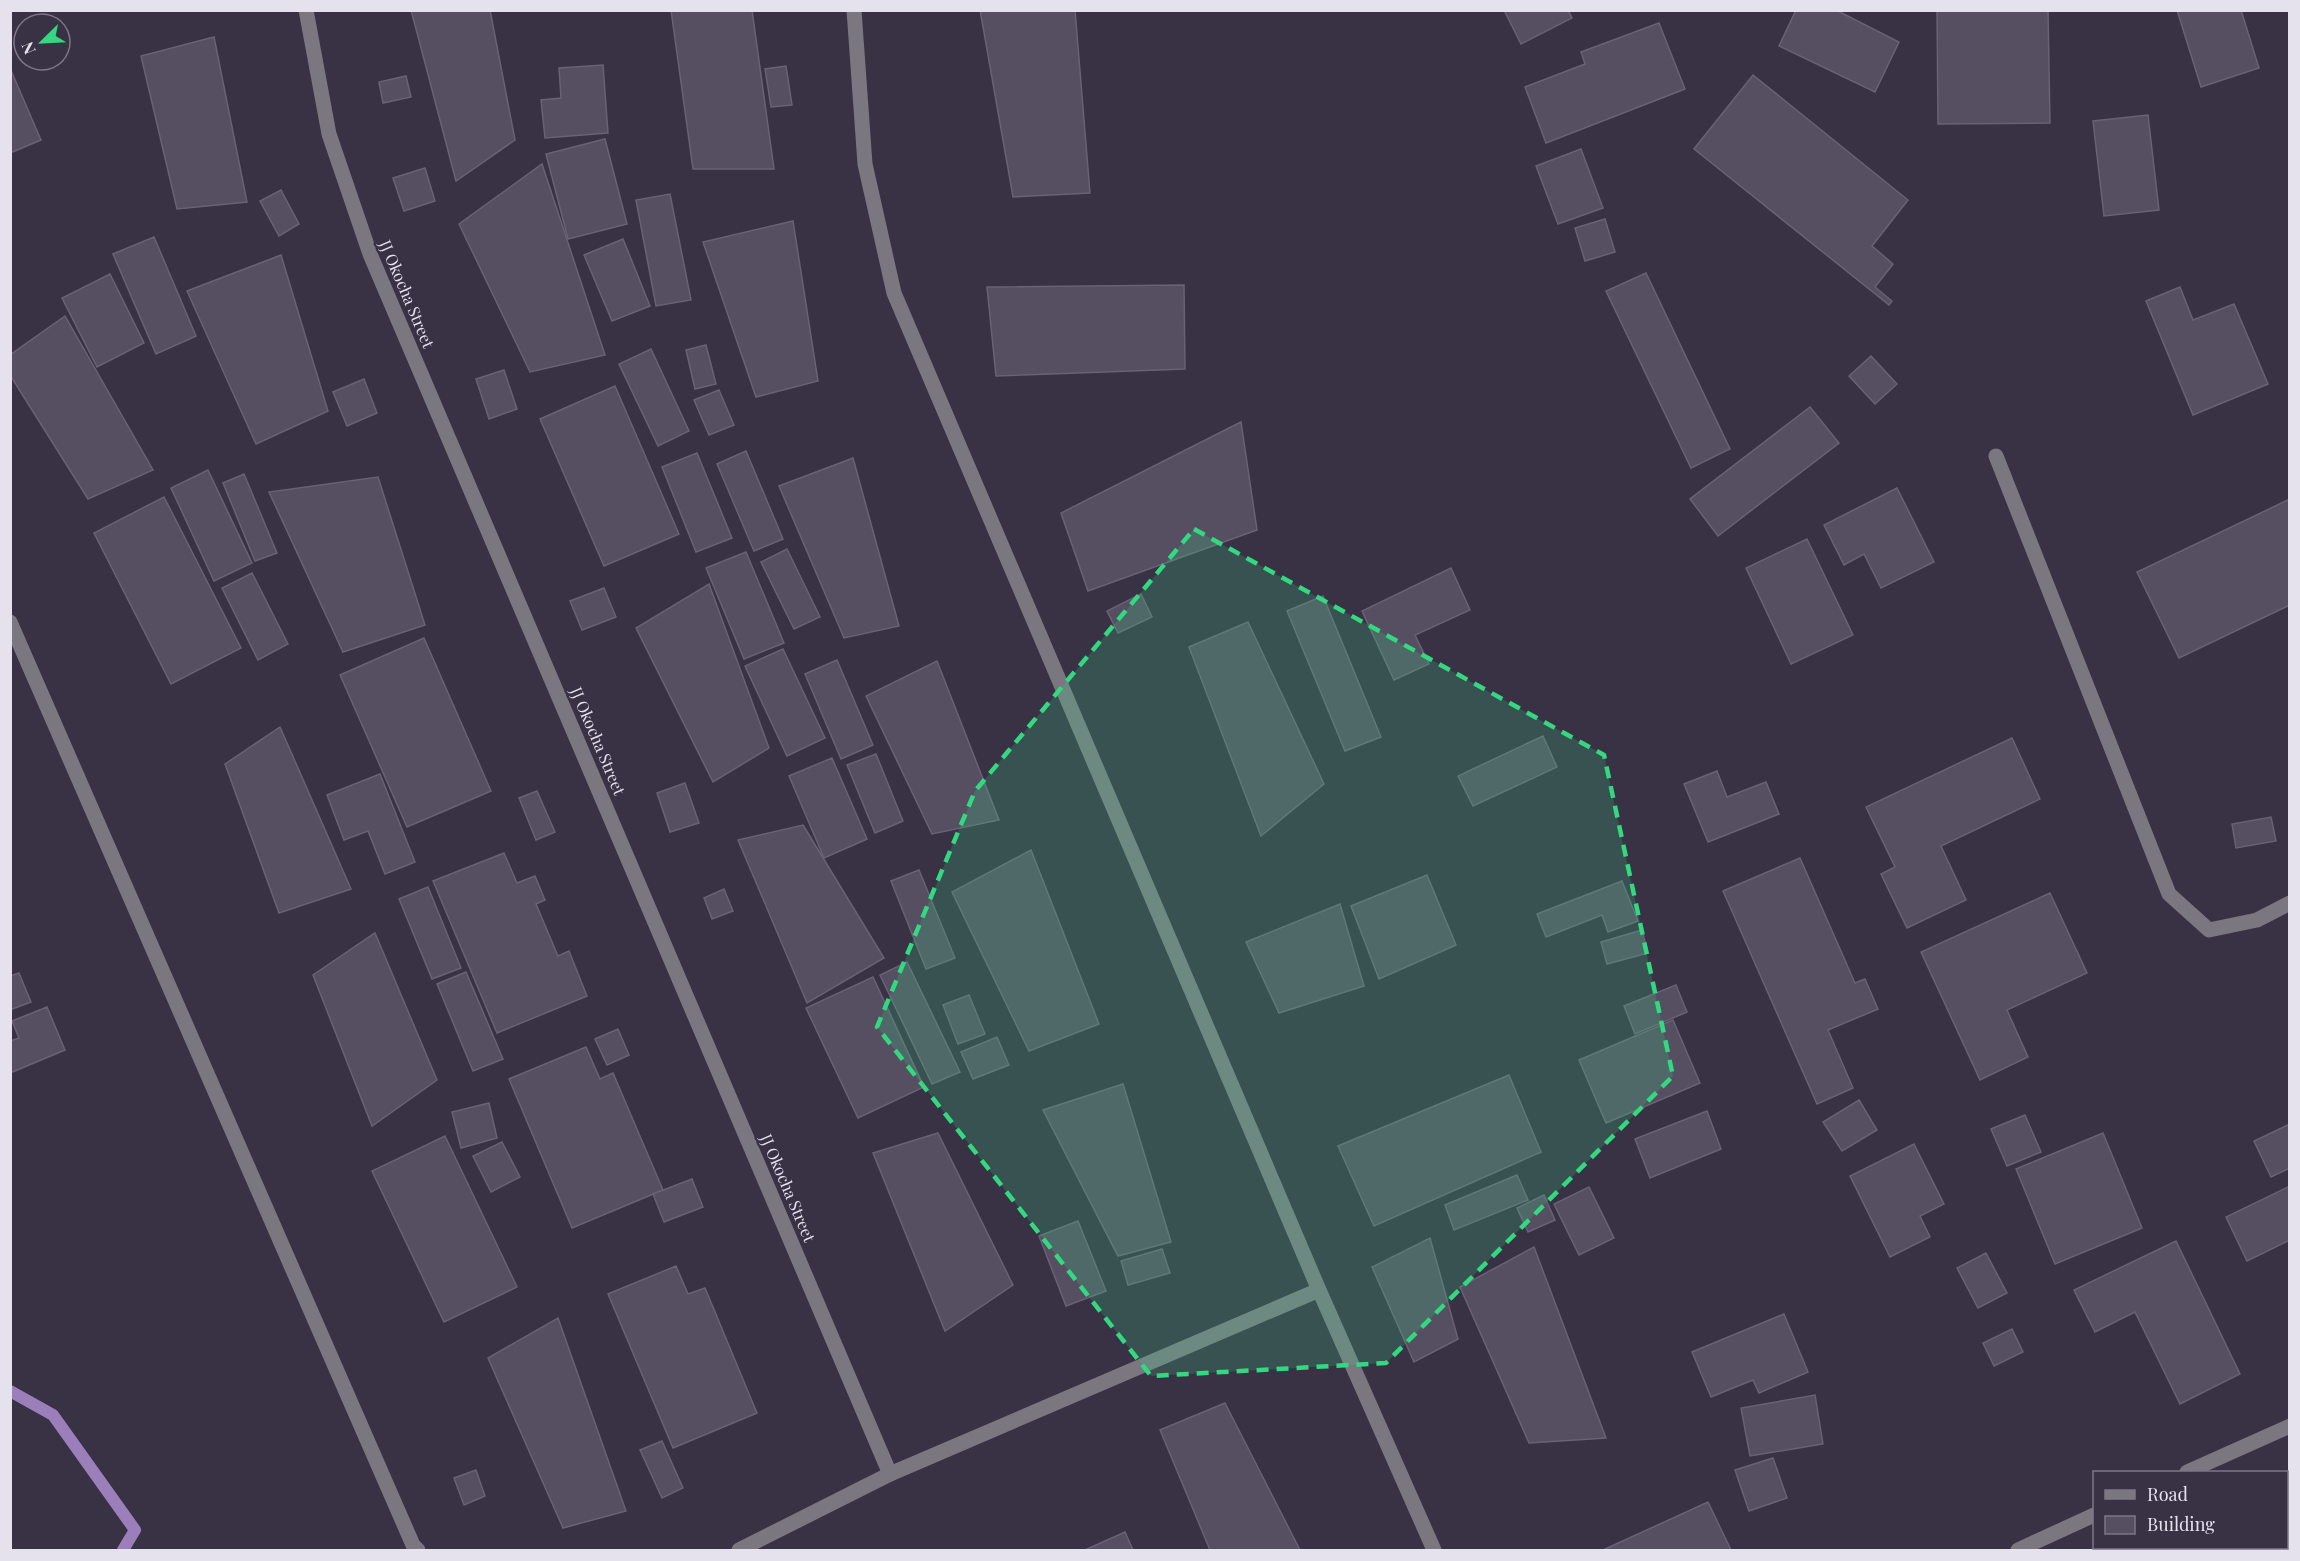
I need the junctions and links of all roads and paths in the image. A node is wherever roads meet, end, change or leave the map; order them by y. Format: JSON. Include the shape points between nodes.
{"nodes":[{"id":1,"x":306,"y":10,"type":"edge"},
{"id":2,"x":854,"y":10,"type":"edge"},
{"id":3,"x":1996,"y":456,"type":"dead end"},
{"id":4,"x":10,"y":622,"type":"edge"},
{"id":5,"x":2289,"y":903,"type":"edge"},
{"id":6,"x":1319,"y":1290,"type":"junction"},
{"id":7,"x":2289,"y":1426,"type":"edge"},
{"id":8,"x":2191,"y":1471,"type":"edge"},
{"id":9,"x":890,"y":1474,"type":"junction"},
{"id":10,"x":2093,"y":1515,"type":"edge"},
{"id":11,"x":418,"y":1551,"type":"edge"},
{"id":12,"x":739,"y":1551,"type":"edge"},
{"id":13,"x":1434,"y":1551,"type":"edge"},
{"id":14,"x":2019,"y":1551,"type":"edge"}],
"edges":[{"from":1,"to":9,"type":"street","name":"JJ Okocha Street","via":[[329,134],[370,254]]},
{"from":2,"to":6,"type":"street","via":[[865,164],[894,293]]},
{"from":3,"to":5,"type":"street","via":[[2169,894],[2209,930],[2257,920]]},
{"from":4,"to":11,"type":"street"},
{"from":6,"to":9,"type":"street"},
{"from":6,"to":13,"type":"street"},
{"from":7,"to":8,"type":"street"},
{"from":9,"to":12,"type":"street"},
{"from":10,"to":14,"type":"street"}]}
